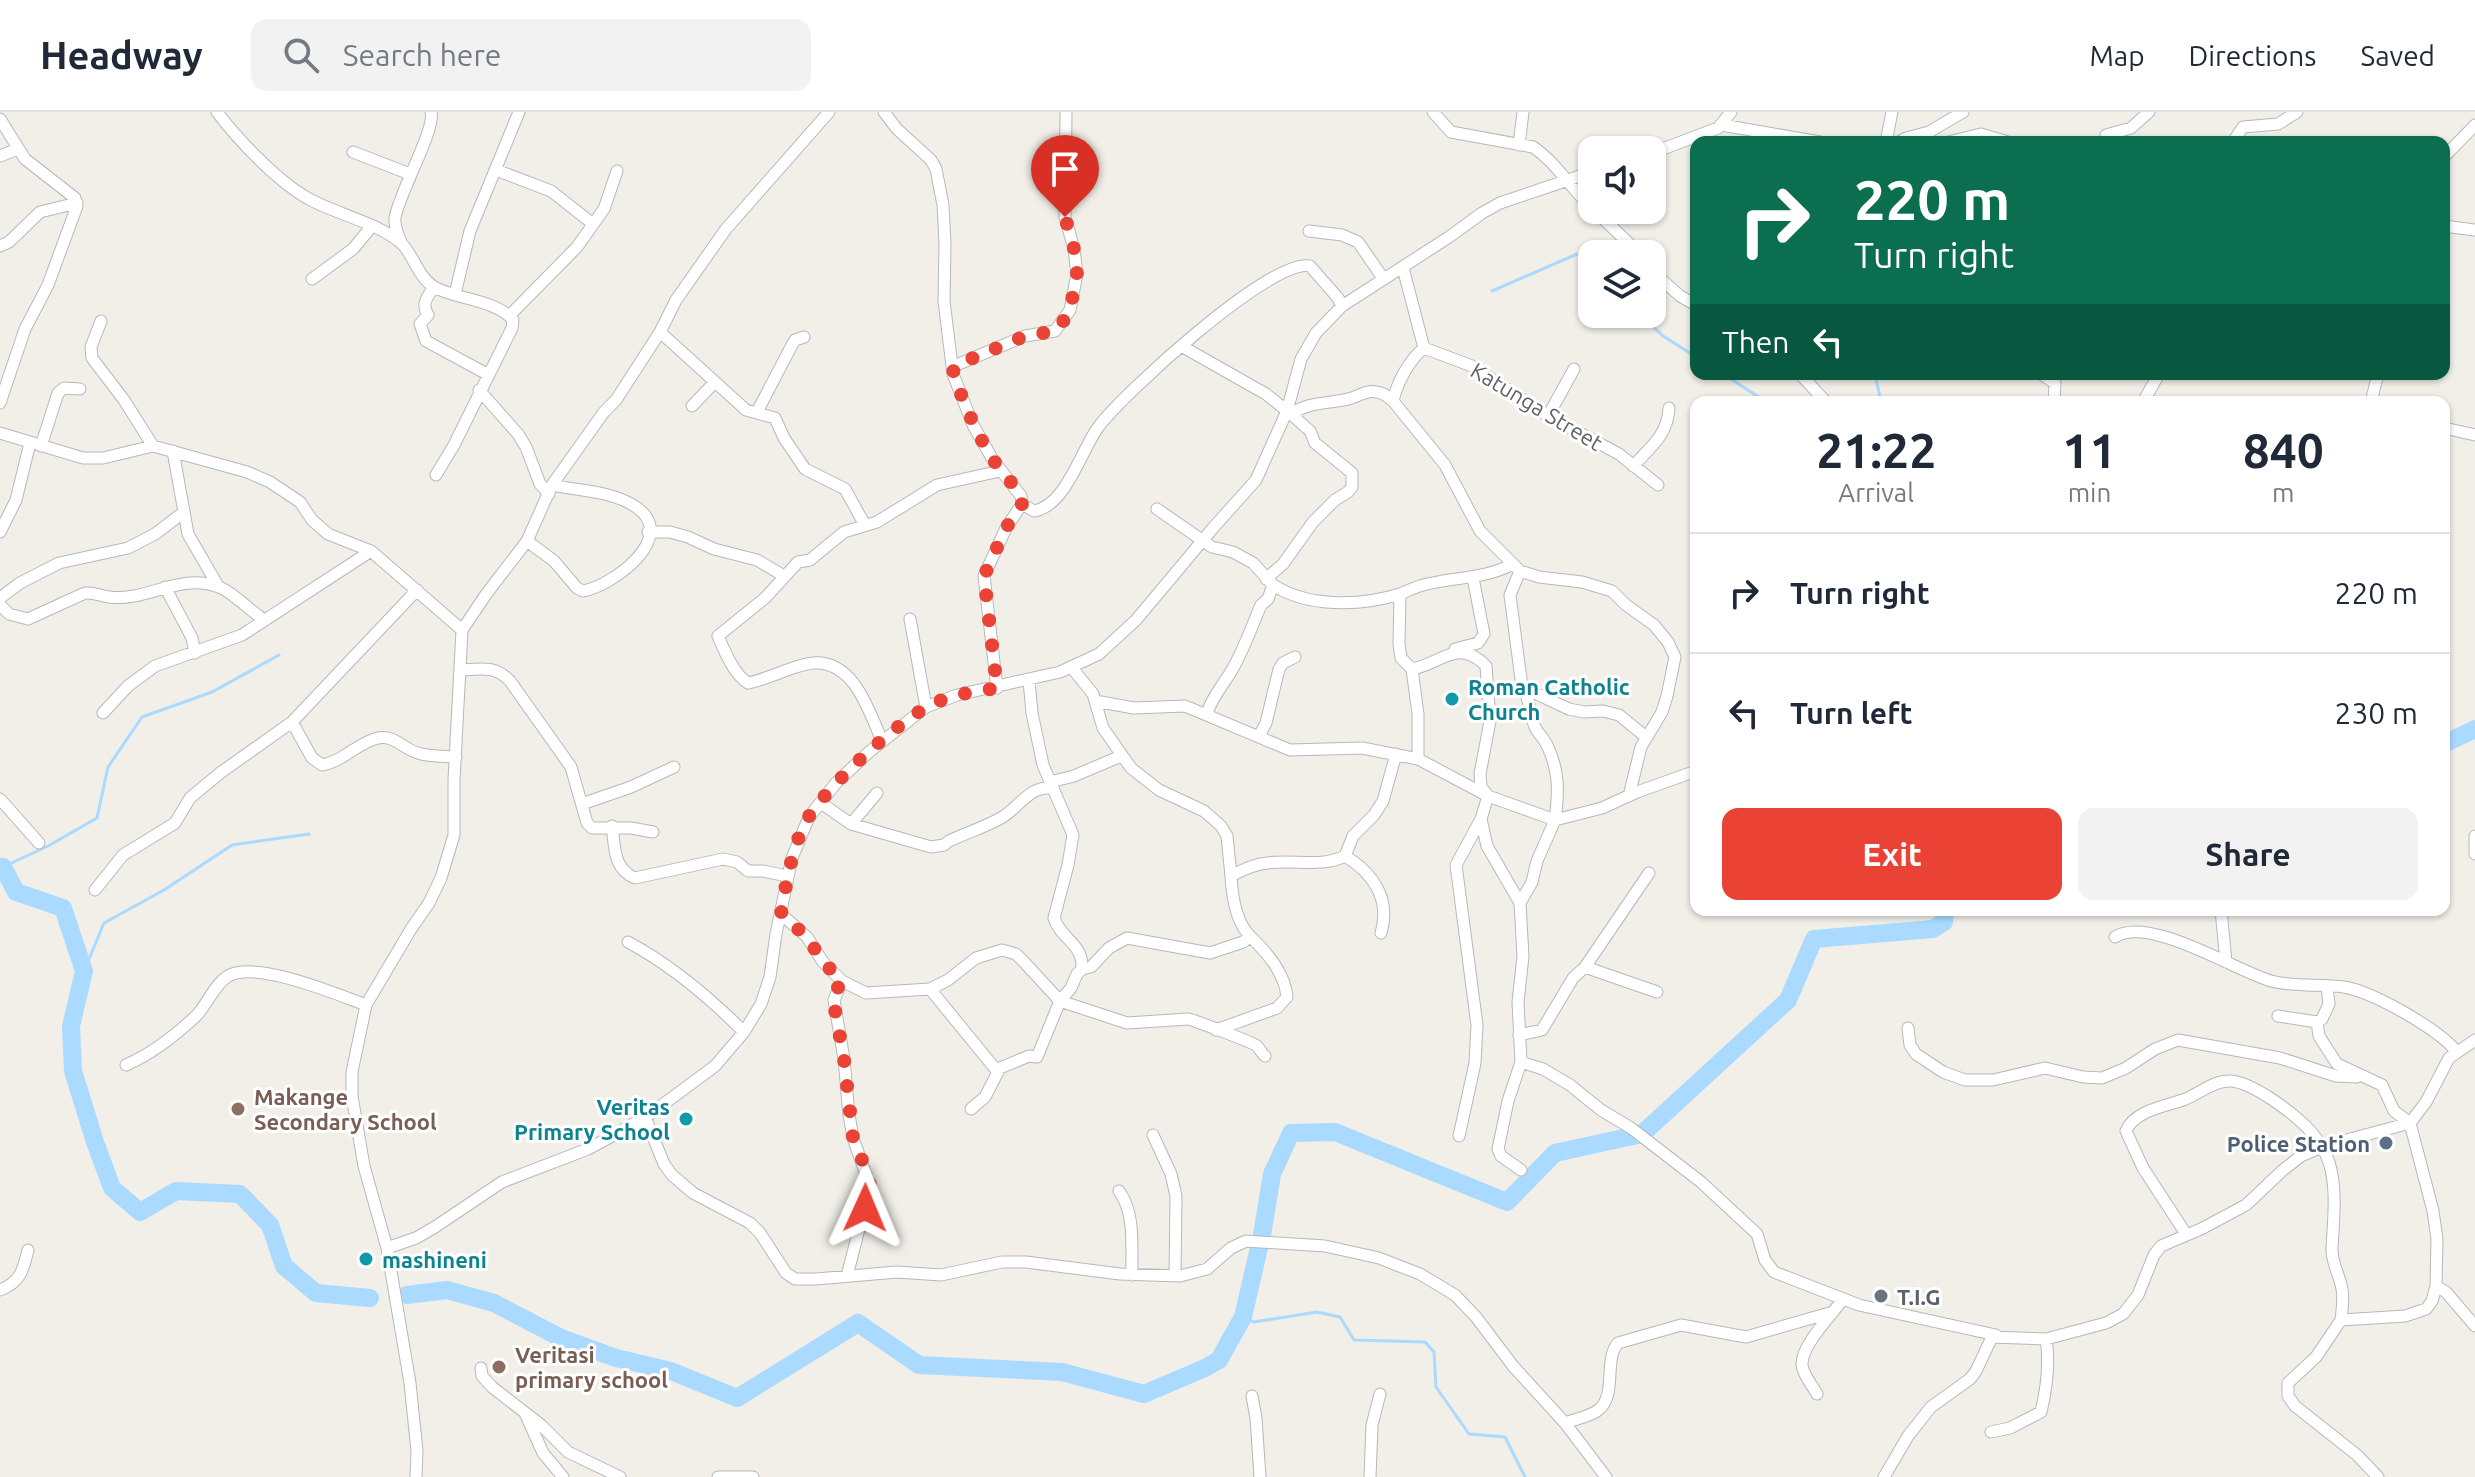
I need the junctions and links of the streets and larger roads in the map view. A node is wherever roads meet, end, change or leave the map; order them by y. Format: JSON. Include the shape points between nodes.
{"nodes":[{"id":1,"x":217,"y":112,"type":"edge"},
{"id":2,"x":431,"y":112,"type":"edge"},
{"id":3,"x":519,"y":112,"type":"edge"},
{"id":4,"x":829,"y":112,"type":"edge"},
{"id":5,"x":884,"y":112,"type":"edge"},
{"id":6,"x":1066,"y":112,"type":"edge"},
{"id":7,"x":1433,"y":112,"type":"edge"},
{"id":8,"x":1523,"y":112,"type":"edge"},
{"id":9,"x":1731,"y":112,"type":"edge"},
{"id":10,"x":1892,"y":112,"type":"edge"},
{"id":11,"x":1963,"y":112,"type":"edge"},
{"id":12,"x":2149,"y":112,"type":"edge"},
{"id":13,"x":2266,"y":112,"type":"edge"},
{"id":14,"x":2297,"y":112,"type":"edge"},
{"id":15,"x":0,"y":119,"type":"edge"},
{"id":16,"x":1722,"y":125,"type":"junction"},
{"id":17,"x":2272,"y":125,"type":"junction"},
{"id":18,"x":2475,"y":125,"type":"edge"},
{"id":19,"x":2106,"y":135,"type":"dead end"},
{"id":20,"x":1694,"y":136,"type":"edge"},
{"id":21,"x":1753,"y":136,"type":"edge"},
{"id":22,"x":1887,"y":136,"type":"edge"},
{"id":23,"x":1914,"y":136,"type":"edge"},
{"id":24,"x":2237,"y":136,"type":"edge"},
{"id":25,"x":1690,"y":138,"type":"edge"},
{"id":26,"x":1519,"y":145,"type":"junction"},
{"id":27,"x":1666,"y":147,"type":"edge"},
{"id":28,"x":18,"y":149,"type":"junction"},
{"id":29,"x":2450,"y":151,"type":"edge"},
{"id":30,"x":353,"y":152,"type":"dead end"},
{"id":31,"x":0,"y":156,"type":"edge"},
{"id":32,"x":496,"y":170,"type":"junction"},
{"id":33,"x":617,"y":171,"type":"dead end"},
{"id":34,"x":410,"y":174,"type":"junction"},
{"id":35,"x":1578,"y":176,"type":"edge"},
{"id":36,"x":1566,"y":179,"type":"junction"},
{"id":37,"x":1578,"y":196,"type":"edge"},
{"id":38,"x":77,"y":203,"type":"junction"},
{"id":39,"x":593,"y":224,"type":"junction"},
{"id":40,"x":1609,"y":224,"type":"edge"},
{"id":41,"x":372,"y":226,"type":"junction"},
{"id":42,"x":2450,"y":227,"type":"edge"},
{"id":43,"x":2475,"y":230,"type":"edge"},
{"id":44,"x":1309,"y":231,"type":"dead end"},
{"id":45,"x":1625,"y":240,"type":"edge"},
{"id":46,"x":401,"y":243,"type":"junction"},
{"id":47,"x":0,"y":246,"type":"edge"},
{"id":48,"x":1403,"y":268,"type":"junction"},
{"id":49,"x":1383,"y":278,"type":"junction"},
{"id":50,"x":312,"y":279,"type":"dead end"},
{"id":51,"x":1666,"y":284,"type":"edge"},
{"id":52,"x":434,"y":287,"type":"junction"},
{"id":53,"x":455,"y":294,"type":"junction"},
{"id":54,"x":1690,"y":302,"type":"edge"},
{"id":55,"x":1342,"y":306,"type":"junction"},
{"id":56,"x":510,"y":315,"type":"junction"},
{"id":57,"x":101,"y":321,"type":"dead end"},
{"id":58,"x":660,"y":332,"type":"junction"},
{"id":59,"x":804,"y":337,"type":"dead end"},
{"id":60,"x":1183,"y":347,"type":"junction"},
{"id":61,"x":1424,"y":348,"type":"junction"},
{"id":62,"x":954,"y":366,"type":"junction"},
{"id":63,"x":1574,"y":369,"type":"dead end"},
{"id":64,"x":487,"y":374,"type":"junction"},
{"id":65,"x":1806,"y":380,"type":"edge"},
{"id":66,"x":714,"y":383,"type":"junction"},
{"id":67,"x":80,"y":389,"type":"dead end"},
{"id":68,"x":479,"y":390,"type":"junction"},
{"id":69,"x":1820,"y":396,"type":"edge"},
{"id":70,"x":1393,"y":401,"type":"junction"},
{"id":71,"x":0,"y":403,"type":"edge"},
{"id":72,"x":692,"y":406,"type":"dead end"},
{"id":73,"x":1669,"y":408,"type":"dead end"},
{"id":74,"x":757,"y":412,"type":"junction"},
{"id":75,"x":1289,"y":412,"type":"junction"},
{"id":76,"x":1548,"y":416,"type":"junction"},
{"id":77,"x":2450,"y":429,"type":"edge"},
{"id":78,"x":0,"y":433,"type":"edge"},
{"id":79,"x":2475,"y":435,"type":"edge"},
{"id":80,"x":36,"y":445,"type":"junction"},
{"id":81,"x":153,"y":446,"type":"junction"},
{"id":82,"x":173,"y":451,"type":"junction"},
{"id":83,"x":1633,"y":466,"type":"junction"},
{"id":84,"x":1000,"y":471,"type":"junction"},
{"id":85,"x":436,"y":475,"type":"dead end"},
{"id":86,"x":1658,"y":485,"type":"dead end"},
{"id":87,"x":551,"y":489,"type":"junction"},
{"id":88,"x":1022,"y":504,"type":"junction"},
{"id":89,"x":1157,"y":509,"type":"dead end"},
{"id":90,"x":184,"y":512,"type":"junction"},
{"id":91,"x":865,"y":525,"type":"junction"},
{"id":92,"x":0,"y":532,"type":"edge"},
{"id":93,"x":648,"y":532,"type":"junction"},
{"id":94,"x":527,"y":541,"type":"junction"},
{"id":95,"x":1204,"y":541,"type":"junction"},
{"id":96,"x":371,"y":551,"type":"junction"},
{"id":97,"x":1517,"y":567,"type":"junction"},
{"id":98,"x":784,"y":576,"type":"junction"},
{"id":99,"x":1473,"y":578,"type":"junction"},
{"id":100,"x":1270,"y":582,"type":"junction"},
{"id":101,"x":218,"y":586,"type":"junction"},
{"id":102,"x":165,"y":587,"type":"junction"},
{"id":103,"x":417,"y":590,"type":"junction"},
{"id":104,"x":1400,"y":594,"type":"junction"},
{"id":105,"x":0,"y":598,"type":"edge"},
{"id":106,"x":0,"y":605,"type":"edge"},
{"id":107,"x":259,"y":616,"type":"dead end"},
{"id":108,"x":910,"y":619,"type":"dead end"},
{"id":109,"x":462,"y":630,"type":"junction"},
{"id":110,"x":195,"y":653,"type":"junction"},
{"id":111,"x":1452,"y":653,"type":"junction"},
{"id":112,"x":1295,"y":657,"type":"dead end"},
{"id":113,"x":1072,"y":668,"type":"junction"},
{"id":114,"x":1412,"y":669,"type":"junction"},
{"id":115,"x":461,"y":670,"type":"junction"},
{"id":116,"x":1029,"y":680,"type":"junction"},
{"id":117,"x":1522,"y":687,"type":"junction"},
{"id":118,"x":997,"y":688,"type":"junction"},
{"id":119,"x":1095,"y":701,"type":"junction"},
{"id":120,"x":926,"y":707,"type":"junction"},
{"id":121,"x":103,"y":713,"type":"dead end"},
{"id":122,"x":1207,"y":714,"type":"junction"},
{"id":123,"x":292,"y":722,"type":"junction"},
{"id":124,"x":1259,"y":736,"type":"junction"},
{"id":125,"x":1646,"y":737,"type":"junction"},
{"id":126,"x":882,"y":741,"type":"junction"},
{"id":127,"x":1396,"y":754,"type":"junction"},
{"id":128,"x":1121,"y":756,"type":"junction"},
{"id":129,"x":456,"y":757,"type":"junction"},
{"id":130,"x":1418,"y":759,"type":"junction"},
{"id":131,"x":674,"y":767,"type":"dead end"},
{"id":132,"x":1690,"y":773,"type":"edge"},
{"id":133,"x":1051,"y":785,"type":"junction"},
{"id":134,"x":877,"y":793,"type":"dead end"},
{"id":135,"x":1488,"y":796,"type":"junction"},
{"id":136,"x":1629,"y":796,"type":"junction"},
{"id":137,"x":0,"y":799,"type":"edge"},
{"id":138,"x":821,"y":803,"type":"junction"},
{"id":139,"x":582,"y":804,"type":"junction"},
{"id":140,"x":1481,"y":819,"type":"junction"},
{"id":141,"x":1555,"y":820,"type":"junction"},
{"id":142,"x":851,"y":824,"type":"junction"},
{"id":143,"x":612,"y":826,"type":"junction"},
{"id":144,"x":653,"y":832,"type":"dead end"},
{"id":145,"x":2475,"y":836,"type":"edge"},
{"id":146,"x":39,"y":843,"type":"dead end"},
{"id":147,"x":2475,"y":854,"type":"edge"},
{"id":148,"x":1345,"y":856,"type":"junction"},
{"id":149,"x":1649,"y":873,"type":"dead end"},
{"id":150,"x":787,"y":876,"type":"junction"},
{"id":151,"x":1231,"y":876,"type":"junction"},
{"id":152,"x":95,"y":890,"type":"dead end"},
{"id":153,"x":1520,"y":903,"type":"junction"},
{"id":154,"x":781,"y":914,"type":"junction"},
{"id":155,"x":2222,"y":916,"type":"edge"},
{"id":156,"x":1381,"y":933,"type":"dead end"},
{"id":157,"x":1250,"y":937,"type":"junction"},
{"id":158,"x":2115,"y":937,"type":"dead end"},
{"id":159,"x":628,"y":942,"type":"dead end"},
{"id":160,"x":2226,"y":962,"type":"junction"},
{"id":161,"x":1585,"y":967,"type":"junction"},
{"id":162,"x":1082,"y":969,"type":"junction"},
{"id":163,"x":842,"y":981,"type":"junction"},
{"id":164,"x":2327,"y":987,"type":"junction"},
{"id":165,"x":930,"y":989,"type":"junction"},
{"id":166,"x":1657,"y":992,"type":"dead end"},
{"id":167,"x":1060,"y":1001,"type":"junction"},
{"id":168,"x":366,"y":1005,"type":"junction"},
{"id":169,"x":2278,"y":1016,"type":"dead end"},
{"id":170,"x":2317,"y":1022,"type":"junction"},
{"id":171,"x":1908,"y":1028,"type":"dead end"},
{"id":172,"x":1216,"y":1030,"type":"junction"},
{"id":173,"x":744,"y":1032,"type":"junction"},
{"id":174,"x":1519,"y":1035,"type":"junction"},
{"id":175,"x":2475,"y":1040,"type":"edge"},
{"id":176,"x":2456,"y":1051,"type":"junction"},
{"id":177,"x":1265,"y":1056,"type":"dead end"},
{"id":178,"x":1521,"y":1062,"type":"junction"},
{"id":179,"x":126,"y":1065,"type":"dead end"},
{"id":180,"x":997,"y":1071,"type":"junction"},
{"id":181,"x":2361,"y":1075,"type":"junction"},
{"id":182,"x":971,"y":1109,"type":"dead end"},
{"id":183,"x":645,"y":1117,"type":"junction"},
{"id":184,"x":2410,"y":1123,"type":"junction"},
{"id":185,"x":1153,"y":1135,"type":"dead end"},
{"id":186,"x":1459,"y":1136,"type":"dead end"},
{"id":187,"x":2324,"y":1146,"type":"junction"},
{"id":188,"x":1521,"y":1170,"type":"dead end"},
{"id":189,"x":1119,"y":1191,"type":"dead end"},
{"id":190,"x":2186,"y":1234,"type":"junction"},
{"id":191,"x":387,"y":1248,"type":"junction"},
{"id":192,"x":28,"y":1250,"type":"dead end"},
{"id":193,"x":1132,"y":1275,"type":"junction"},
{"id":194,"x":847,"y":1276,"type":"junction"},
{"id":195,"x":1175,"y":1276,"type":"junction"},
{"id":196,"x":2436,"y":1286,"type":"junction"},
{"id":197,"x":0,"y":1290,"type":"edge"},
{"id":198,"x":1843,"y":1299,"type":"junction"},
{"id":199,"x":1833,"y":1312,"type":"junction"},
{"id":200,"x":2341,"y":1320,"type":"junction"},
{"id":201,"x":2475,"y":1326,"type":"edge"},
{"id":202,"x":1996,"y":1335,"type":"junction"},
{"id":203,"x":2046,"y":1339,"type":"junction"},
{"id":204,"x":481,"y":1368,"type":"dead end"},
{"id":205,"x":1380,"y":1394,"type":"dead end"},
{"id":206,"x":1817,"y":1394,"type":"dead end"},
{"id":207,"x":1252,"y":1396,"type":"dead end"},
{"id":208,"x":525,"y":1412,"type":"junction"},
{"id":209,"x":1565,"y":1423,"type":"junction"},
{"id":210,"x":1991,"y":1432,"type":"dead end"},
{"id":211,"x":416,"y":1477,"type":"edge"},
{"id":212,"x":563,"y":1477,"type":"edge"},
{"id":213,"x":620,"y":1477,"type":"edge"},
{"id":214,"x":718,"y":1477,"type":"edge"},
{"id":215,"x":753,"y":1477,"type":"edge"},
{"id":216,"x":1260,"y":1477,"type":"edge"},
{"id":217,"x":1370,"y":1477,"type":"edge"},
{"id":218,"x":1606,"y":1477,"type":"edge"},
{"id":219,"x":1884,"y":1477,"type":"edge"},
{"id":220,"x":2378,"y":1477,"type":"edge"}],
"edges":[{"from":1,"to":41,"type":"street","via":[[309,199]]},
{"from":2,"to":34,"type":"street"},
{"from":3,"to":32,"type":"street"},
{"from":4,"to":58,"type":"street","via":[[726,229]]},
{"from":5,"to":62,"type":"street","via":[[936,169],[943,205],[944,301]]},
{"from":6,"to":62,"type":"street","via":[[1065,217],[1077,274],[1070,310],[1055,331],[1025,336]]},
{"from":7,"to":26,"type":"street","via":[[1451,132]]},
{"from":8,"to":26,"type":"street"},
{"from":9,"to":16,"type":"street"},
{"from":10,"to":22,"type":"street"},
{"from":11,"to":23,"type":"street"},
{"from":12,"to":19,"type":"street","via":[[2131,128]]},
{"from":13,"to":17,"type":"street"},
{"from":14,"to":17,"type":"street"},
{"from":15,"to":28,"type":"street"},
{"from":16,"to":20,"type":"street"},
{"from":16,"to":21,"type":"street"},
{"from":17,"to":24,"type":"street","via":[[2243,127]]},
{"from":18,"to":29,"type":"street"},
{"from":25,"to":27,"type":"street"},
{"from":26,"to":36,"type":"street","via":[[1544,154]]},
{"from":28,"to":31,"type":"street"},
{"from":28,"to":38,"type":"street"},
{"from":30,"to":34,"type":"street"},
{"from":32,"to":39,"type":"street","via":[[551,191]]},
{"from":32,"to":53,"type":"street","via":[[470,231]]},
{"from":33,"to":39,"type":"street"},
{"from":34,"to":46,"type":"street","via":[[395,217]]},
{"from":35,"to":36,"type":"street"},
{"from":36,"to":37,"type":"street"},
{"from":36,"to":48,"type":"street","via":[[1500,203]]},
{"from":38,"to":47,"type":"street","via":[[40,212]]},
{"from":38,"to":71,"type":"street"},
{"from":39,"to":56,"type":"street"},
{"from":40,"to":45,"type":"street"},
{"from":41,"to":46,"type":"street"},
{"from":41,"to":50,"type":"street","via":[[353,249]]},
{"from":42,"to":43,"type":"street"},
{"from":44,"to":49,"type":"street","via":[[1358,242]]},
{"from":46,"to":52,"type":"street"},
{"from":48,"to":49,"type":"street"},
{"from":48,"to":61,"type":"street"},
{"from":49,"to":55,"type":"street"},
{"from":51,"to":54,"type":"street"},
{"from":52,"to":53,"type":"street"},
{"from":52,"to":64,"type":"street","via":[[425,300],[428,315],[420,324],[426,341]]},
{"from":53,"to":56,"type":"street"},
{"from":55,"to":60,"type":"street","via":[[1310,266],[1293,268],[1235,302]]},
{"from":55,"to":75,"type":"street","via":[[1301,359]]},
{"from":56,"to":64,"type":"street","via":[[512,328]]},
{"from":57,"to":81,"type":"street","via":[[92,358]]},
{"from":58,"to":66,"type":"street"},
{"from":58,"to":87,"type":"street"},
{"from":59,"to":74,"type":"street","via":[[792,345]]},
{"from":60,"to":75,"type":"street","via":[[1248,382]]},
{"from":60,"to":88,"type":"street","via":[[1136,385],[1098,427],[1051,504],[1034,511]]},
{"from":61,"to":70,"type":"street"},
{"from":61,"to":76,"type":"street","name":"Katunga Street","via":[[1472,366]]},
{"from":62,"to":84,"type":"street","via":[[973,425]]},
{"from":63,"to":76,"type":"street"},
{"from":64,"to":68,"type":"street"},
{"from":65,"to":69,"type":"street"},
{"from":66,"to":72,"type":"street"},
{"from":66,"to":74,"type":"street","via":[[746,410]]},
{"from":67,"to":80,"type":"street","via":[[59,391]]},
{"from":68,"to":85,"type":"street"},
{"from":68,"to":87,"type":"street","via":[[518,434],[540,484]]},
{"from":70,"to":75,"type":"street","via":[[1377,392],[1365,393]]},
{"from":70,"to":97,"type":"street","via":[[1445,465],[1480,531]]},
{"from":73,"to":83,"type":"street","via":[[1661,436]]},
{"from":74,"to":91,"type":"street","via":[[775,418],[805,469],[845,489]]},
{"from":75,"to":95,"type":"street","via":[[1262,470]]},
{"from":75,"to":100,"type":"street","via":[[1353,479],[1348,492],[1313,522]]},
{"from":76,"to":83,"type":"street","name":"Katunga Street"},
{"from":77,"to":79,"type":"street"},
{"from":78,"to":80,"type":"street"},
{"from":80,"to":81,"type":"street","via":[[90,459]]},
{"from":80,"to":92,"type":"street"},
{"from":81,"to":82,"type":"street"},
{"from":82,"to":90,"type":"street"},
{"from":82,"to":96,"type":"street","via":[[270,482],[300,502],[328,534]]},
{"from":83,"to":86,"type":"street","name":"Katunga Street"},
{"from":84,"to":88,"type":"street"},
{"from":84,"to":91,"type":"street","via":[[937,485]]},
{"from":87,"to":93,"type":"street","via":[[608,495],[629,503],[646,516]]},
{"from":87,"to":94,"type":"street"},
{"from":88,"to":118,"type":"street","via":[[984,576]]},
{"from":89,"to":95,"type":"street"},
{"from":90,"to":101,"type":"street","via":[[188,534]]},
{"from":90,"to":105,"type":"street","via":[[128,548],[59,563]]},
{"from":91,"to":98,"type":"street","via":[[844,532]]},
{"from":93,"to":94,"type":"street","via":[[634,564],[583,591]]},
{"from":93,"to":98,"type":"street","via":[[688,537],[757,560]]},
{"from":94,"to":109,"type":"street"},
{"from":95,"to":100,"type":"street","via":[[1253,563]]},
{"from":95,"to":113,"type":"street","via":[[1136,620],[1099,654]]},
{"from":96,"to":103,"type":"street"},
{"from":96,"to":110,"type":"street","via":[[242,635]]},
{"from":97,"to":99,"type":"street"},
{"from":97,"to":117,"type":"street","via":[[1510,595]]},
{"from":97,"to":125,"type":"street","via":[[1539,577],[1612,591],[1668,642],[1675,657],[1673,670],[1662,712]]},
{"from":98,"to":126,"type":"street","via":[[718,636],[742,680],[748,683],[814,663],[838,669],[862,694]]},
{"from":99,"to":104,"type":"street"},
{"from":99,"to":111,"type":"street","via":[[1484,634],[1478,643]]},
{"from":100,"to":104,"type":"street","via":[[1300,597],[1328,602]]},
{"from":100,"to":122,"type":"street","via":[[1268,599]]},
{"from":101,"to":102,"type":"street","via":[[188,581]]},
{"from":101,"to":107,"type":"street"},
{"from":102,"to":106,"type":"street","via":[[108,597],[85,593],[28,619],[9,614]]},
{"from":102,"to":110,"type":"street"},
{"from":103,"to":109,"type":"street"},
{"from":103,"to":123,"type":"street"},
{"from":104,"to":114,"type":"street","via":[[1401,658]]},
{"from":108,"to":120,"type":"street"},
{"from":109,"to":115,"type":"street"},
{"from":110,"to":121,"type":"street","via":[[138,677]]},
{"from":111,"to":114,"type":"street"},
{"from":111,"to":135,"type":"street","via":[[1475,656],[1486,666],[1490,721],[1480,779]]},
{"from":112,"to":124,"type":"street","via":[[1279,669]]},
{"from":113,"to":116,"type":"street"},
{"from":113,"to":119,"type":"street"},
{"from":114,"to":130,"type":"street"},
{"from":115,"to":129,"type":"street"},
{"from":115,"to":139,"type":"street","via":[[490,668],[510,681],[571,767]]},
{"from":116,"to":118,"type":"street"},
{"from":116,"to":133,"type":"street","via":[[1037,743]]},
{"from":117,"to":125,"type":"street","via":[[1569,709],[1619,715]]},
{"from":117,"to":141,"type":"street","via":[[1559,778]]},
{"from":118,"to":120,"type":"street"},
{"from":119,"to":122,"type":"street","via":[[1134,708],[1185,706]]},
{"from":119,"to":128,"type":"street","via":[[1103,728]]},
{"from":120,"to":126,"type":"street"},
{"from":122,"to":124,"type":"street"},
{"from":123,"to":129,"type":"street","via":[[312,758],[322,765],[380,738],[393,738],[418,753]]},
{"from":123,"to":152,"type":"street","via":[[190,798],[175,823],[123,855]]},
{"from":124,"to":127,"type":"street","via":[[1290,750],[1362,748]]},
{"from":125,"to":136,"type":"street"},
{"from":126,"to":138,"type":"street"},
{"from":127,"to":130,"type":"street"},
{"from":127,"to":148,"type":"street","via":[[1383,801],[1353,836]]},
{"from":128,"to":133,"type":"street"},
{"from":128,"to":151,"type":"street","via":[[1141,779],[1204,811],[1221,826]]},
{"from":129,"to":168,"type":"street","via":[[454,835],[441,878]]},
{"from":130,"to":135,"type":"street"},
{"from":131,"to":139,"type":"street"},
{"from":132,"to":136,"type":"street"},
{"from":133,"to":142,"type":"street","via":[[1027,794],[1004,816],[938,847]]},
{"from":133,"to":162,"type":"street","via":[[1073,835],[1054,918],[1081,955]]},
{"from":134,"to":142,"type":"street"},
{"from":135,"to":140,"type":"street"},
{"from":135,"to":141,"type":"street"},
{"from":136,"to":141,"type":"street"},
{"from":137,"to":146,"type":"street"},
{"from":138,"to":142,"type":"street"},
{"from":138,"to":150,"type":"street","via":[[804,825]]},
{"from":139,"to":143,"type":"street","via":[[592,828]]},
{"from":140,"to":153,"type":"street","via":[[1487,846]]},
{"from":140,"to":186,"type":"street","via":[[1456,865],[1477,1025],[1475,1063]]},
{"from":141,"to":153,"type":"street"},
{"from":143,"to":144,"type":"street"},
{"from":143,"to":150,"type":"street","via":[[618,865],[635,878],[723,859],[748,871]]},
{"from":145,"to":147,"type":"street"},
{"from":148,"to":151,"type":"street","via":[[1336,861],[1268,862]]},
{"from":148,"to":156,"type":"street","via":[[1371,876],[1379,890],[1386,918]]},
{"from":149,"to":161,"type":"street"},
{"from":150,"to":154,"type":"street"},
{"from":151,"to":157,"type":"street","via":[[1235,905]]},
{"from":153,"to":174,"type":"street"},
{"from":154,"to":163,"type":"street"},
{"from":154,"to":173,"type":"street","via":[[766,990]]},
{"from":155,"to":160,"type":"street"},
{"from":157,"to":162,"type":"street","via":[[1210,953],[1127,938]]},
{"from":157,"to":172,"type":"street","via":[[1282,977],[1287,997],[1269,1012]]},
{"from":158,"to":160,"type":"street","via":[[2133,931],[2164,937]]},
{"from":159,"to":173,"type":"street","via":[[706,995]]},
{"from":160,"to":164,"type":"street","via":[[2285,985]]},
{"from":161,"to":166,"type":"street"},
{"from":161,"to":174,"type":"street","via":[[1542,1030]]},
{"from":162,"to":167,"type":"street"},
{"from":163,"to":165,"type":"street","via":[[866,993]]},
{"from":163,"to":194,"type":"street","via":[[834,1000],[849,1115],[870,1186]]},
{"from":164,"to":170,"type":"street","via":[[2327,1013]]},
{"from":164,"to":176,"type":"street","via":[[2366,993],[2426,1026]]},
{"from":165,"to":167,"type":"street","via":[[976,958],[1002,950],[1016,954]]},
{"from":165,"to":180,"type":"street"},
{"from":167,"to":172,"type":"street","via":[[1127,1023],[1188,1019]]},
{"from":167,"to":180,"type":"street","via":[[1037,1057]]},
{"from":168,"to":179,"type":"street","via":[[266,973],[240,972],[220,984],[197,1014],[144,1057]]},
{"from":168,"to":191,"type":"street","via":[[355,1048],[352,1096],[364,1166]]},
{"from":169,"to":170,"type":"street"},
{"from":170,"to":181,"type":"street","via":[[2330,1056]]},
{"from":171,"to":181,"type":"street","via":[[1916,1054],[1965,1080],[1993,1080],[2045,1068],[2102,1078],[2178,1040],[2280,1058],[2345,1077]]},
{"from":172,"to":177,"type":"street","via":[[1249,1041]]},
{"from":173,"to":183,"type":"street","via":[[715,1066]]},
{"from":174,"to":178,"type":"street"},
{"from":175,"to":176,"type":"street"},
{"from":176,"to":184,"type":"street"},
{"from":178,"to":188,"type":"street","via":[[1498,1149]]},
{"from":178,"to":198,"type":"street","via":[[1556,1076],[1631,1128],[1748,1222],[1774,1272]]},
{"from":180,"to":182,"type":"street","via":[[985,1097]]},
{"from":181,"to":184,"type":"street","via":[[2382,1085],[2394,1111]]},
{"from":183,"to":191,"type":"street","via":[[588,1149],[502,1182],[416,1238]]},
{"from":183,"to":194,"type":"street","via":[[672,1175],[693,1193],[750,1223],[786,1273],[795,1279]]},
{"from":184,"to":187,"type":"street"},
{"from":184,"to":196,"type":"street","via":[[2433,1211]]},
{"from":185,"to":195,"type":"street","via":[[1176,1196]]},
{"from":187,"to":190,"type":"street","via":[[2294,1161],[2246,1205]]},
{"from":187,"to":190,"type":"street","via":[[2268,1096],[2233,1080],[2136,1118],[2126,1131],[2131,1145]]},
{"from":187,"to":200,"type":"street","via":[[2334,1186],[2331,1249],[2342,1290]]},
{"from":189,"to":193,"type":"street","via":[[1130,1219]]},
{"from":190,"to":203,"type":"street","via":[[2154,1255],[2138,1295],[2123,1314]]},
{"from":191,"to":211,"type":"street","via":[[410,1383]]},
{"from":192,"to":197,"type":"street","via":[[20,1277]]},
{"from":193,"to":194,"type":"street","via":[[1002,1262],[941,1275]]},
{"from":193,"to":195,"type":"street"},
{"from":195,"to":209,"type":"street","via":[[1207,1269],[1246,1241],[1325,1246],[1379,1258],[1455,1295]]},
{"from":196,"to":200,"type":"street","via":[[2426,1309],[2405,1316]]},
{"from":196,"to":201,"type":"street"},
{"from":198,"to":199,"type":"street"},
{"from":198,"to":202,"type":"street"},
{"from":199,"to":206,"type":"street","via":[[1809,1343],[1802,1362]]},
{"from":199,"to":209,"type":"street","via":[[1746,1337],[1681,1325],[1630,1338],[1611,1351],[1610,1381],[1598,1411]]},
{"from":200,"to":220,"type":"street","via":[[2316,1357],[2288,1383],[2288,1396]]},
{"from":202,"to":203,"type":"street"},
{"from":202,"to":219,"type":"street","via":[[1970,1379],[1919,1420]]},
{"from":203,"to":210,"type":"street","via":[[2047,1387],[2041,1412]]},
{"from":204,"to":208,"type":"street","via":[[492,1387]]},
{"from":205,"to":217,"type":"street","via":[[1372,1425]]},
{"from":207,"to":216,"type":"street"},
{"from":208,"to":212,"type":"street","via":[[543,1453]]},
{"from":208,"to":213,"type":"street","via":[[568,1452]]},
{"from":209,"to":218,"type":"street"},
{"from":214,"to":215,"type":"street"}]}
